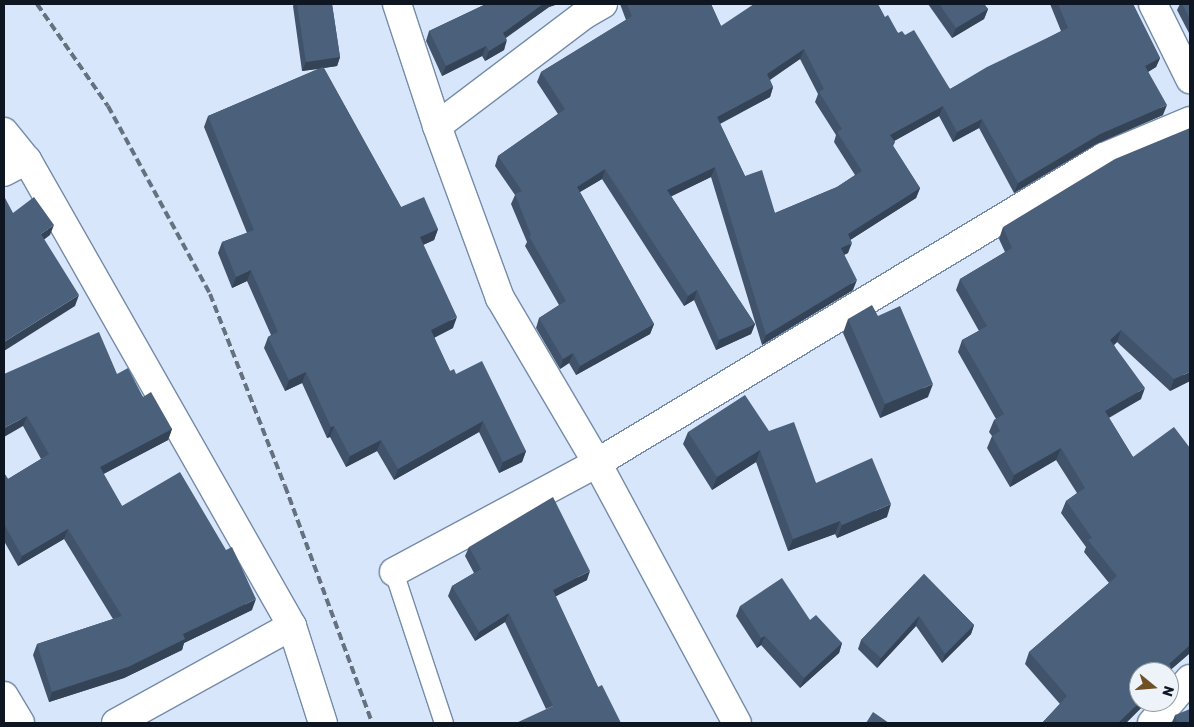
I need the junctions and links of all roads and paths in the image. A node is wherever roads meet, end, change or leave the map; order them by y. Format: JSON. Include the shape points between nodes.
{"nodes":[{"id":1,"x":604,"y":4,"type":"edge"},
{"id":2,"x":1153,"y":4,"type":"edge"},
{"id":3,"x":399,"y":5,"type":"edge"},
{"id":4,"x":1190,"y":79,"type":"edge"},
{"id":5,"x":1190,"y":122,"type":"edge"},
{"id":6,"x":437,"y":126,"type":"junction"},
{"id":7,"x":4,"y":132,"type":"edge"},
{"id":8,"x":15,"y":166,"type":"edge"},
{"id":9,"x":597,"y":463,"type":"junction"},
{"id":10,"x":394,"y":572,"type":"joint"},
{"id":11,"x":292,"y":626,"type":"junction"},
{"id":12,"x":1190,"y":679,"type":"edge"},
{"id":13,"x":4,"y":696,"type":"edge"},
{"id":14,"x":20,"y":723,"type":"edge"},
{"id":15,"x":116,"y":723,"type":"edge"},
{"id":16,"x":323,"y":723,"type":"edge"},
{"id":17,"x":444,"y":723,"type":"edge"},
{"id":18,"x":737,"y":723,"type":"edge"},
{"id":19,"x":1152,"y":723,"type":"edge"}],
"edges":[{"from":1,"to":6,"type":"street","via":[[584,15]]},
{"from":2,"to":4,"type":"street"},
{"from":3,"to":6,"type":"street"},
{"from":5,"to":9,"type":"street","via":[[1104,158]]},
{"from":6,"to":9,"type":"street","via":[[500,298]]},
{"from":7,"to":8,"type":"street"},
{"from":8,"to":11,"type":"street"},
{"from":9,"to":10,"type":"street"},
{"from":9,"to":18,"type":"street"},
{"from":10,"to":17,"type":"lane"},
{"from":11,"to":15,"type":"street"},
{"from":11,"to":16,"type":"street"},
{"from":12,"to":19,"type":"street"},
{"from":13,"to":14,"type":"street"}]}
